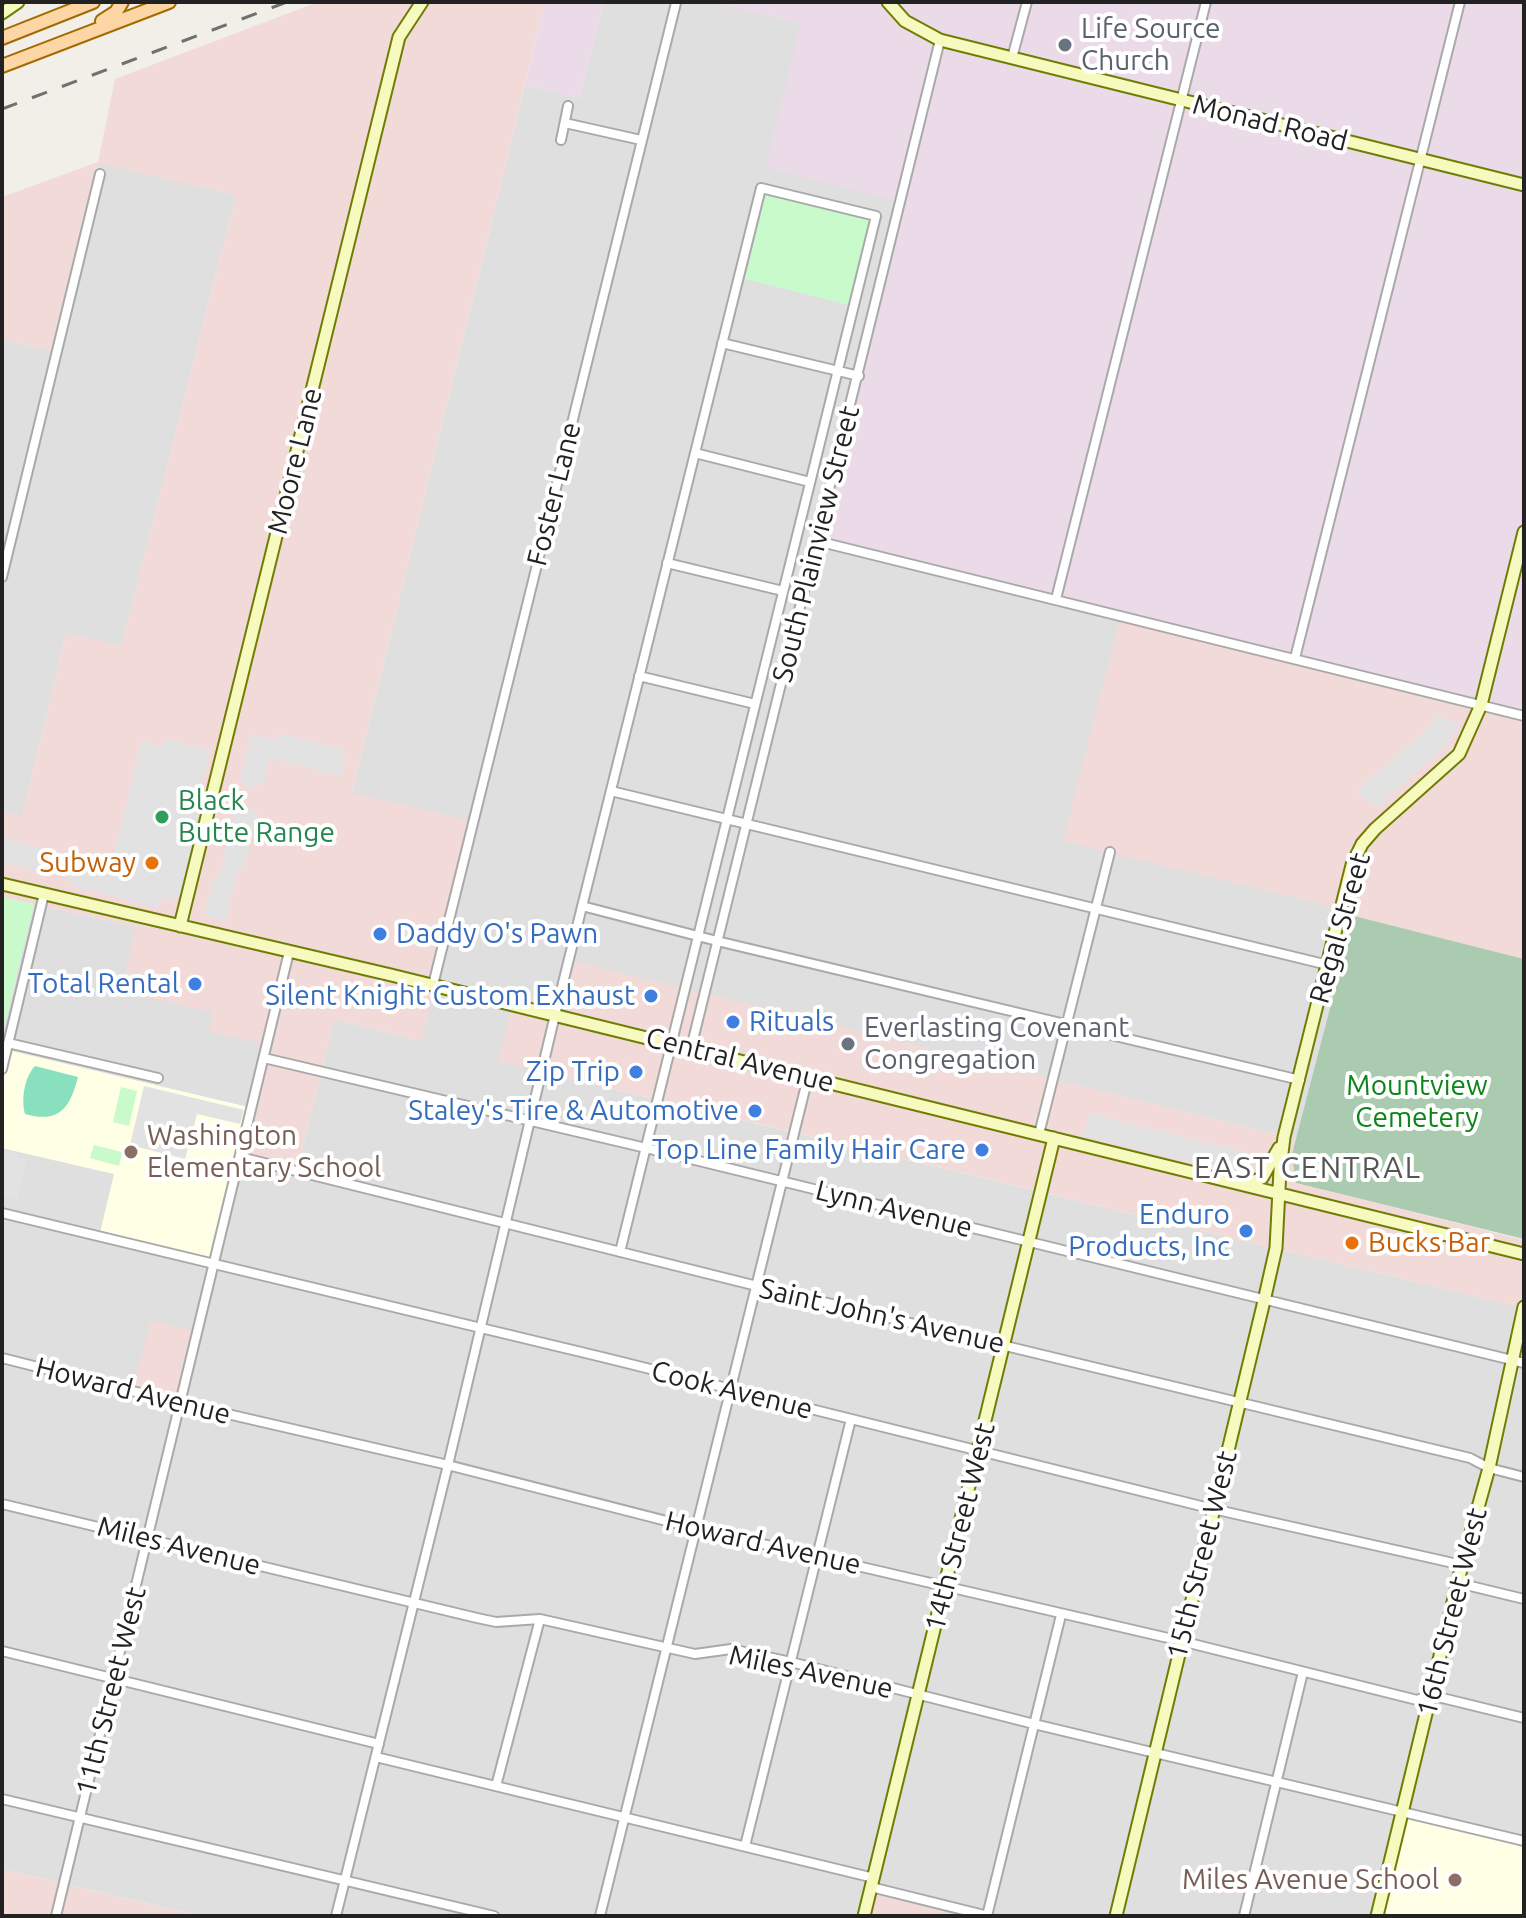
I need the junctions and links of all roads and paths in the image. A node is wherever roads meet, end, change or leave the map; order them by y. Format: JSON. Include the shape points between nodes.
{"nodes":[{"id":1,"x":18,"y":2,"type":"edge"},
{"id":2,"x":93,"y":2,"type":"edge"},
{"id":3,"x":122,"y":2,"type":"edge"},
{"id":4,"x":169,"y":2,"type":"edge"},
{"id":5,"x":422,"y":2,"type":"edge"},
{"id":6,"x":888,"y":2,"type":"edge"},
{"id":7,"x":1027,"y":2,"type":"edge"},
{"id":8,"x":1206,"y":2,"type":"edge"},
{"id":9,"x":1460,"y":2,"type":"edge"},
{"id":10,"x":676,"y":3,"type":"edge"},
{"id":11,"x":2,"y":13,"type":"edge"},
{"id":12,"x":83,"y":34,"type":"junction"},
{"id":13,"x":2,"y":38,"type":"edge"},
{"id":14,"x":940,"y":40,"type":"junction"},
{"id":15,"x":1012,"y":58,"type":"junction"},
{"id":16,"x":2,"y":66,"type":"edge"},
{"id":17,"x":1180,"y":100,"type":"junction"},
{"id":18,"x":568,"y":106,"type":"dead end"},
{"id":19,"x":565,"y":123,"type":"junction"},
{"id":20,"x":561,"y":140,"type":"dead end"},
{"id":21,"x":641,"y":140,"type":"junction"},
{"id":22,"x":1420,"y":161,"type":"junction"},
{"id":23,"x":100,"y":174,"type":"dead end"},
{"id":24,"x":1524,"y":185,"type":"edge"},
{"id":25,"x":722,"y":343,"type":"junction"},
{"id":26,"x":837,"y":371,"type":"junction"},
{"id":27,"x":859,"y":376,"type":"junction"},
{"id":28,"x":695,"y":453,"type":"junction"},
{"id":29,"x":810,"y":482,"type":"junction"},
{"id":30,"x":1524,"y":532,"type":"edge"},
{"id":31,"x":817,"y":541,"type":"junction"},
{"id":32,"x":667,"y":563,"type":"junction"},
{"id":33,"x":2,"y":577,"type":"edge"},
{"id":34,"x":783,"y":591,"type":"junction"},
{"id":35,"x":1056,"y":599,"type":"junction"},
{"id":36,"x":1295,"y":658,"type":"junction"},
{"id":37,"x":639,"y":676,"type":"junction"},
{"id":38,"x":755,"y":704,"type":"junction"},
{"id":39,"x":1481,"y":705,"type":"junction"},
{"id":40,"x":1524,"y":716,"type":"edge"},
{"id":41,"x":611,"y":791,"type":"junction"},
{"id":42,"x":727,"y":819,"type":"junction"},
{"id":43,"x":745,"y":823,"type":"junction"},
{"id":44,"x":1110,"y":852,"type":"dead end"},
{"id":45,"x":2,"y":884,"type":"edge"},
{"id":46,"x":44,"y":894,"type":"junction"},
{"id":47,"x":582,"y":906,"type":"junction"},
{"id":48,"x":1097,"y":908,"type":"junction"},
{"id":49,"x":180,"y":926,"type":"junction"},
{"id":50,"x":698,"y":936,"type":"junction"},
{"id":51,"x":717,"y":941,"type":"junction"},
{"id":52,"x":289,"y":952,"type":"junction"},
{"id":53,"x":1328,"y":965,"type":"junction"},
{"id":54,"x":433,"y":985,"type":"junction"},
{"id":55,"x":555,"y":1015,"type":"junction"},
{"id":56,"x":1067,"y":1024,"type":"junction"},
{"id":57,"x":8,"y":1043,"type":"junction"},
{"id":58,"x":671,"y":1043,"type":"junction"},
{"id":59,"x":691,"y":1048,"type":"junction"},
{"id":60,"x":264,"y":1058,"type":"junction"},
{"id":61,"x":2,"y":1069,"type":"edge"},
{"id":62,"x":808,"y":1077,"type":"junction"},
{"id":63,"x":158,"y":1078,"type":"dead end"},
{"id":64,"x":1300,"y":1080,"type":"junction"},
{"id":65,"x":531,"y":1120,"type":"junction"},
{"id":66,"x":1039,"y":1134,"type":"junction"},
{"id":67,"x":1284,"y":1137,"type":"junction"},
{"id":68,"x":1054,"y":1138,"type":"junction"},
{"id":69,"x":646,"y":1148,"type":"junction"},
{"id":70,"x":240,"y":1157,"type":"junction"},
{"id":71,"x":782,"y":1181,"type":"junction"},
{"id":72,"x":1237,"y":1183,"type":"junction"},
{"id":73,"x":1279,"y":1193,"type":"junction"},
{"id":74,"x":2,"y":1213,"type":"edge"},
{"id":75,"x":506,"y":1224,"type":"junction"},
{"id":76,"x":1030,"y":1242,"type":"junction"},
{"id":77,"x":620,"y":1252,"type":"junction"},
{"id":78,"x":1524,"y":1254,"type":"edge"},
{"id":79,"x":214,"y":1264,"type":"junction"},
{"id":80,"x":757,"y":1286,"type":"junction"},
{"id":81,"x":1264,"y":1301,"type":"junction"},
{"id":82,"x":1524,"y":1307,"type":"edge"},
{"id":83,"x":481,"y":1329,"type":"junction"},
{"id":84,"x":1004,"y":1345,"type":"junction"},
{"id":85,"x":2,"y":1358,"type":"edge"},
{"id":86,"x":1518,"y":1362,"type":"edge"},
{"id":87,"x":732,"y":1390,"type":"junction"},
{"id":88,"x":180,"y":1403,"type":"junction"},
{"id":89,"x":1239,"y":1403,"type":"junction"},
{"id":90,"x":851,"y":1419,"type":"junction"},
{"id":91,"x":979,"y":1451,"type":"junction"},
{"id":92,"x":448,"y":1465,"type":"junction"},
{"id":93,"x":1489,"y":1468,"type":"junction"},
{"id":94,"x":1524,"y":1477,"type":"edge"},
{"id":95,"x":2,"y":1504,"type":"edge"},
{"id":96,"x":1213,"y":1509,"type":"junction"},
{"id":97,"x":698,"y":1529,"type":"junction"},
{"id":98,"x":147,"y":1538,"type":"junction"},
{"id":99,"x":817,"y":1557,"type":"junction"},
{"id":100,"x":1462,"y":1565,"type":"junction"},
{"id":101,"x":1458,"y":1583,"type":"junction"},
{"id":102,"x":945,"y":1587,"type":"junction"},
{"id":103,"x":1524,"y":1599,"type":"edge"},
{"id":104,"x":414,"y":1603,"type":"junction"},
{"id":105,"x":1061,"y":1615,"type":"junction"},
{"id":106,"x":540,"y":1619,"type":"junction"},
{"id":107,"x":1181,"y":1641,"type":"junction"},
{"id":108,"x":667,"y":1649,"type":"junction"},
{"id":109,"x":2,"y":1651,"type":"edge"},
{"id":110,"x":791,"y":1662,"type":"junction"},
{"id":111,"x":1303,"y":1672,"type":"junction"},
{"id":112,"x":114,"y":1678,"type":"junction"},
{"id":113,"x":919,"y":1695,"type":"junction"},
{"id":114,"x":1430,"y":1695,"type":"junction"},
{"id":115,"x":1524,"y":1718,"type":"edge"},
{"id":116,"x":1034,"y":1724,"type":"junction"},
{"id":117,"x":379,"y":1744,"type":"junction"},
{"id":118,"x":1154,"y":1752,"type":"junction"},
{"id":119,"x":376,"y":1757,"type":"junction"},
{"id":120,"x":1277,"y":1781,"type":"junction"},
{"id":121,"x":496,"y":1786,"type":"junction"},
{"id":122,"x":2,"y":1799,"type":"edge"},
{"id":123,"x":1403,"y":1813,"type":"junction"},
{"id":124,"x":624,"y":1817,"type":"junction"},
{"id":125,"x":80,"y":1818,"type":"junction"},
{"id":126,"x":1524,"y":1841,"type":"edge"},
{"id":127,"x":745,"y":1846,"type":"junction"},
{"id":128,"x":345,"y":1879,"type":"junction"},
{"id":129,"x":872,"y":1882,"type":"junction"},
{"id":130,"x":56,"y":1916,"type":"edge"},
{"id":131,"x":336,"y":1916,"type":"edge"},
{"id":132,"x":494,"y":1916,"type":"edge"},
{"id":133,"x":600,"y":1916,"type":"edge"},
{"id":134,"x":864,"y":1916,"type":"edge"},
{"id":135,"x":987,"y":1916,"type":"edge"},
{"id":136,"x":1116,"y":1916,"type":"edge"},
{"id":137,"x":1244,"y":1916,"type":"edge"},
{"id":138,"x":1377,"y":1916,"type":"edge"}],
"edges":[{"from":1,"to":11,"type":"street"},
{"from":2,"to":13,"type":"main road"},
{"from":3,"to":12,"type":"main road"},
{"from":4,"to":12,"type":"main road"},
{"from":5,"to":49,"type":"street","name":"Moore Lane","via":[[399,37]]},
{"from":6,"to":14,"type":"street","name":"Monad Road","via":[[905,21]]},
{"from":7,"to":15,"type":"street"},
{"from":8,"to":17,"type":"street"},
{"from":9,"to":22,"type":"street"},
{"from":10,"to":21,"type":"street","name":"Foster Lane"},
{"from":12,"to":16,"type":"main road"},
{"from":14,"to":15,"type":"street","name":"Monad Road"},
{"from":14,"to":27,"type":"street","name":"South Plainview Street"},
{"from":15,"to":17,"type":"street","name":"Monad Road"},
{"from":17,"to":22,"type":"street","name":"Monad Road"},
{"from":17,"to":35,"type":"street"},
{"from":18,"to":19,"type":"street"},
{"from":19,"to":20,"type":"street"},
{"from":19,"to":21,"type":"street"},
{"from":21,"to":54,"type":"street","name":"Foster Lane"},
{"from":22,"to":24,"type":"street","name":"Monad Road"},
{"from":22,"to":36,"type":"street"},
{"from":23,"to":33,"type":"street"},
{"from":25,"to":26,"type":"street"},
{"from":25,"to":26,"type":"street","name":"South Plainview Street","via":[[761,188],[876,216]]},
{"from":25,"to":28,"type":"street"},
{"from":26,"to":27,"type":"street"},
{"from":26,"to":29,"type":"street","name":"South Plainview Street"},
{"from":27,"to":31,"type":"street","name":"South Plainview Street"},
{"from":28,"to":29,"type":"street"},
{"from":28,"to":32,"type":"street"},
{"from":29,"to":34,"type":"street","name":"South Plainview Street"},
{"from":30,"to":39,"type":"street","name":"Regal Street"},
{"from":31,"to":35,"type":"street"},
{"from":31,"to":43,"type":"street","name":"South Plainview Street"},
{"from":32,"to":34,"type":"street"},
{"from":32,"to":37,"type":"street"},
{"from":34,"to":38,"type":"street","name":"South Plainview Street"},
{"from":35,"to":36,"type":"street"},
{"from":36,"to":39,"type":"street"},
{"from":37,"to":38,"type":"street"},
{"from":37,"to":41,"type":"street"},
{"from":38,"to":42,"type":"street","name":"South Plainview Street"},
{"from":39,"to":40,"type":"street"},
{"from":39,"to":53,"type":"street","name":"Regal Street","via":[[1459,754],[1362,844]]},
{"from":41,"to":42,"type":"street"},
{"from":41,"to":47,"type":"street"},
{"from":42,"to":43,"type":"street"},
{"from":42,"to":50,"type":"street","name":"South Plainview Street"},
{"from":43,"to":48,"type":"street"},
{"from":43,"to":51,"type":"street","name":"South Plainview Street"},
{"from":44,"to":48,"type":"street"},
{"from":45,"to":46,"type":"street","name":"Central Avenue"},
{"from":46,"to":49,"type":"street","name":"Central Avenue"},
{"from":46,"to":57,"type":"street"},
{"from":47,"to":50,"type":"street"},
{"from":47,"to":55,"type":"street"},
{"from":48,"to":53,"type":"street"},
{"from":48,"to":56,"type":"street"},
{"from":49,"to":52,"type":"street","name":"Central Avenue"},
{"from":50,"to":51,"type":"street"},
{"from":50,"to":58,"type":"street","name":"South Plainview Street"},
{"from":51,"to":56,"type":"street"},
{"from":51,"to":59,"type":"street","name":"South Plainview Street"},
{"from":52,"to":54,"type":"street","name":"Central Avenue"},
{"from":52,"to":60,"type":"street","name":"11th Street West"},
{"from":53,"to":64,"type":"street","name":"Regal Street"},
{"from":54,"to":55,"type":"street","name":"Central Avenue"},
{"from":55,"to":58,"type":"street","name":"Central Avenue"},
{"from":55,"to":65,"type":"street"},
{"from":56,"to":64,"type":"street"},
{"from":56,"to":66,"type":"street"},
{"from":57,"to":61,"type":"street"},
{"from":57,"to":63,"type":"street"},
{"from":58,"to":59,"type":"street","name":"Central Avenue"},
{"from":58,"to":69,"type":"street","name":"South Plainview Street"},
{"from":59,"to":62,"type":"street","name":"Central Avenue"},
{"from":60,"to":65,"type":"street","name":"Lynn Avenue"},
{"from":60,"to":70,"type":"street","name":"11th Street West"},
{"from":62,"to":66,"type":"street","name":"Central Avenue"},
{"from":62,"to":71,"type":"street"},
{"from":64,"to":67,"type":"street","name":"Regal Street"},
{"from":65,"to":69,"type":"street","name":"Lynn Avenue"},
{"from":65,"to":75,"type":"street"},
{"from":66,"to":68,"type":"street","name":"Central Avenue"},
{"from":67,"to":72,"type":"street","via":[[1262,1178]]},
{"from":67,"to":73,"type":"street","name":"Regal Street"},
{"from":68,"to":72,"type":"street","name":"Central Avenue"},
{"from":68,"to":76,"type":"street","name":"14th Street West"},
{"from":69,"to":71,"type":"street","name":"Lynn Avenue"},
{"from":69,"to":77,"type":"street","name":"South Plainview Street"},
{"from":70,"to":75,"type":"street","name":"Saint John's Avenue"},
{"from":70,"to":79,"type":"street","name":"11th Street West"},
{"from":71,"to":76,"type":"street","name":"Lynn Avenue"},
{"from":71,"to":80,"type":"street"},
{"from":72,"to":73,"type":"street","name":"Central Avenue"},
{"from":73,"to":78,"type":"street","name":"Central Avenue"},
{"from":73,"to":81,"type":"street","name":"15th Street West","via":[[1276,1248]]},
{"from":74,"to":79,"type":"street","name":"Cook Avenue"},
{"from":75,"to":77,"type":"street","name":"Saint John's Avenue"},
{"from":75,"to":83,"type":"street"},
{"from":76,"to":81,"type":"street","name":"Lynn Avenue"},
{"from":76,"to":84,"type":"street","name":"14th Street West"},
{"from":77,"to":80,"type":"street","name":"Saint John's Avenue"},
{"from":79,"to":83,"type":"street","name":"Cook Avenue"},
{"from":79,"to":88,"type":"street","name":"11th Street West"},
{"from":80,"to":84,"type":"street","name":"Saint John's Avenue"},
{"from":80,"to":87,"type":"street"},
{"from":81,"to":86,"type":"street","name":"Lynn Avenue"},
{"from":81,"to":89,"type":"street","name":"15th Street West"},
{"from":82,"to":86,"type":"street","name":"16th Street West"},
{"from":83,"to":87,"type":"street","name":"Cook Avenue"},
{"from":83,"to":92,"type":"street"},
{"from":84,"to":89,"type":"street","name":"Saint John's Avenue"},
{"from":84,"to":91,"type":"street","name":"14th Street West"},
{"from":85,"to":88,"type":"street","name":"Howard Avenue"},
{"from":86,"to":93,"type":"street","name":"16th Street West"},
{"from":87,"to":90,"type":"street","name":"Cook Avenue"},
{"from":87,"to":97,"type":"street"},
{"from":88,"to":92,"type":"street","name":"Howard Avenue"},
{"from":88,"to":98,"type":"street","name":"11th Street West"},
{"from":89,"to":93,"type":"street","name":"Saint John's Avenue","via":[[1470,1458]]},
{"from":89,"to":96,"type":"street","name":"15th Street West"},
{"from":90,"to":91,"type":"street","name":"Cook Avenue"},
{"from":90,"to":99,"type":"street"},
{"from":91,"to":96,"type":"street","name":"Cook Avenue"},
{"from":91,"to":102,"type":"street","name":"14th Street West"},
{"from":92,"to":97,"type":"street","name":"Howard Avenue"},
{"from":92,"to":104,"type":"street"},
{"from":93,"to":94,"type":"street","name":"Saint John's Avenue"},
{"from":93,"to":100,"type":"street","name":"16th Street West"},
{"from":95,"to":98,"type":"street","name":"Miles Avenue"},
{"from":96,"to":100,"type":"street","name":"Cook Avenue"},
{"from":96,"to":107,"type":"street","name":"15th Street West"},
{"from":97,"to":99,"type":"street","name":"Howard Avenue"},
{"from":97,"to":108,"type":"street"},
{"from":98,"to":104,"type":"street","name":"Miles Avenue"},
{"from":98,"to":112,"type":"street","name":"11th Street West"},
{"from":99,"to":102,"type":"street","name":"Howard Avenue"},
{"from":99,"to":110,"type":"street"},
{"from":100,"to":101,"type":"street","name":"16th Street West"},
{"from":101,"to":103,"type":"street"},
{"from":101,"to":114,"type":"street","name":"16th Street West"},
{"from":102,"to":105,"type":"street","name":"Howard Avenue"},
{"from":102,"to":113,"type":"street","name":"14th Street West"},
{"from":104,"to":106,"type":"street","name":"Miles Avenue","via":[[496,1622]]},
{"from":104,"to":117,"type":"street"},
{"from":105,"to":107,"type":"street","name":"Howard Avenue"},
{"from":105,"to":116,"type":"street"},
{"from":106,"to":108,"type":"street","name":"Miles Avenue"},
{"from":106,"to":121,"type":"street"},
{"from":107,"to":111,"type":"street","name":"Howard Avenue"},
{"from":107,"to":118,"type":"street","name":"15th Street West"},
{"from":108,"to":110,"type":"street","name":"Miles Avenue","via":[[695,1654],[731,1649]]},
{"from":108,"to":124,"type":"street"},
{"from":109,"to":112,"type":"street"},
{"from":110,"to":113,"type":"street","name":"Miles Avenue"},
{"from":110,"to":127,"type":"street"},
{"from":111,"to":114,"type":"street","name":"Howard Avenue","via":[[1417,1700]]},
{"from":111,"to":120,"type":"street"},
{"from":112,"to":117,"type":"street"},
{"from":112,"to":125,"type":"street","name":"11th Street West"},
{"from":113,"to":116,"type":"street","name":"Miles Avenue"},
{"from":113,"to":129,"type":"street","name":"14th Street West"},
{"from":114,"to":115,"type":"street","name":"Howard Avenue"},
{"from":114,"to":123,"type":"street","name":"16th Street West"},
{"from":116,"to":118,"type":"street","name":"Miles Avenue"},
{"from":116,"to":135,"type":"street"},
{"from":117,"to":119,"type":"street"},
{"from":118,"to":120,"type":"street","name":"Miles Avenue"},
{"from":118,"to":136,"type":"street","name":"15th Street West"},
{"from":119,"to":121,"type":"street"},
{"from":119,"to":128,"type":"street"},
{"from":120,"to":123,"type":"street","name":"Miles Avenue"},
{"from":120,"to":137,"type":"street"},
{"from":121,"to":124,"type":"street"},
{"from":122,"to":125,"type":"street"},
{"from":123,"to":126,"type":"street","name":"Miles Avenue"},
{"from":123,"to":138,"type":"street","name":"16th Street West"},
{"from":124,"to":127,"type":"street"},
{"from":124,"to":133,"type":"street"},
{"from":125,"to":128,"type":"street"},
{"from":125,"to":130,"type":"street","name":"11th Street West"},
{"from":127,"to":129,"type":"street"},
{"from":128,"to":131,"type":"street"},
{"from":128,"to":132,"type":"street"},
{"from":129,"to":134,"type":"street","name":"14th Street West"},
{"from":129,"to":135,"type":"street"}]}
